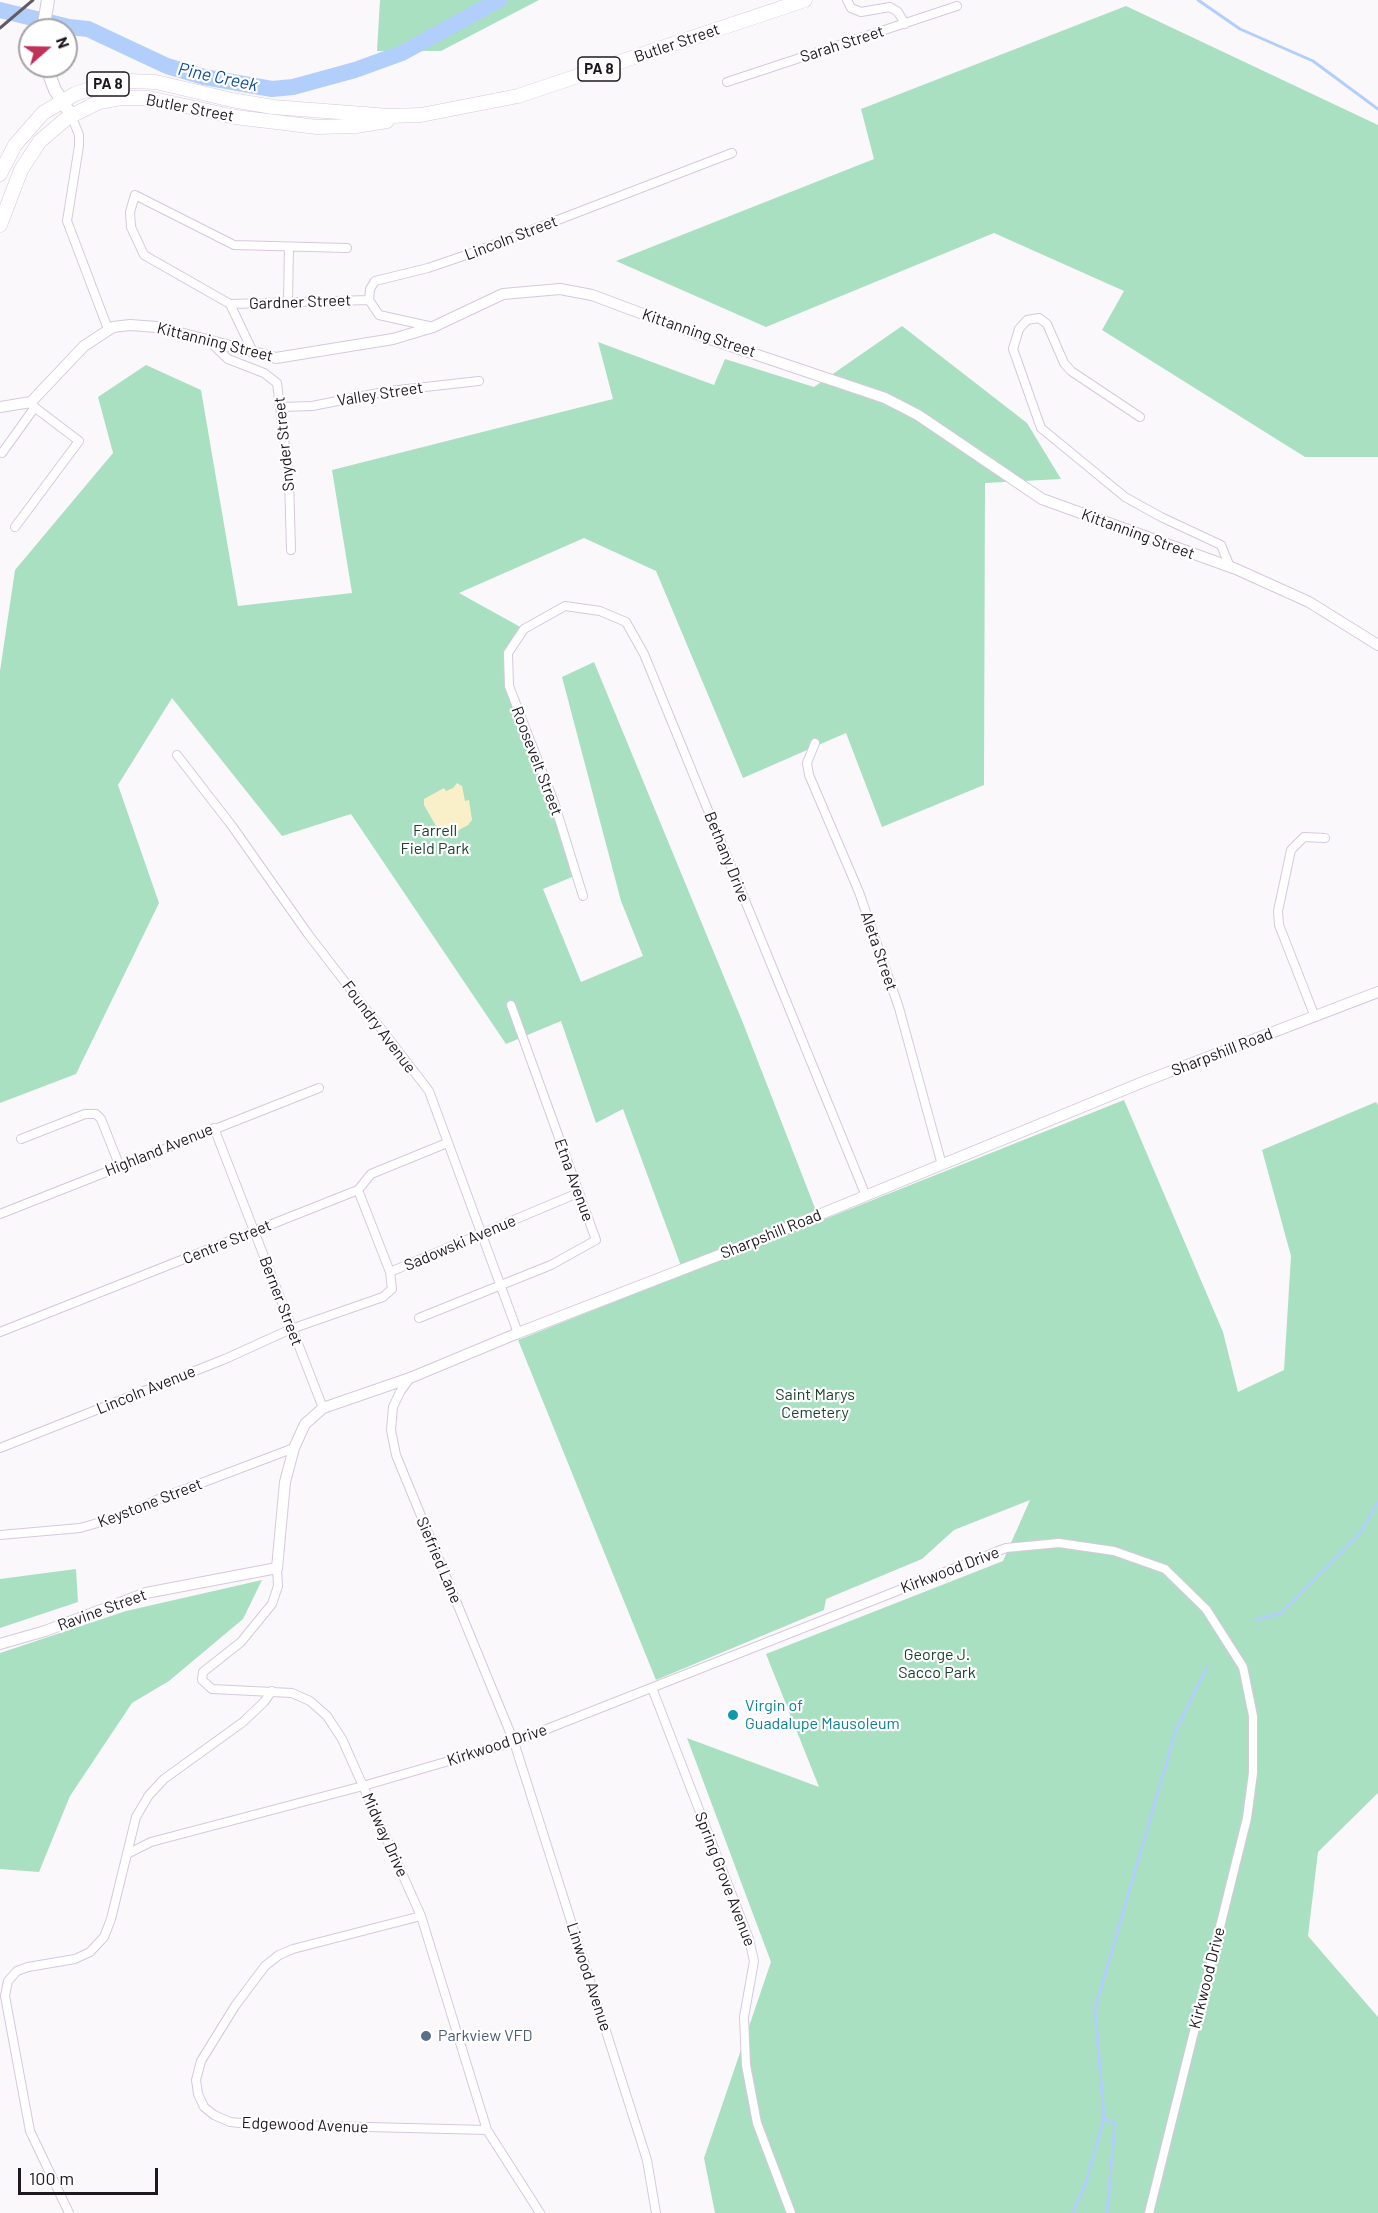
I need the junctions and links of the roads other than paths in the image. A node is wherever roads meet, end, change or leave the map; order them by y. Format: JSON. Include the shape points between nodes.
{"nodes":[{"id":1,"x":805,"y":0,"type":"edge"},
{"id":2,"x":847,"y":0,"type":"edge"},
{"id":3,"x":957,"y":6,"type":"dead end"},
{"id":4,"x":905,"y":24,"type":"junction"},
{"id":5,"x":51,"y":78,"type":"edge"},
{"id":6,"x":727,"y":82,"type":"dead end"},
{"id":7,"x":62,"y":101,"type":"junction"},
{"id":8,"x":70,"y":116,"type":"junction"},
{"id":9,"x":409,"y":116,"type":"junction"},
{"id":10,"x":732,"y":153,"type":"dead end"},
{"id":11,"x":0,"y":174,"type":"edge"},
{"id":12,"x":0,"y":225,"type":"edge"},
{"id":13,"x":289,"y":246,"type":"junction"},
{"id":14,"x":347,"y":248,"type":"dead end"},
{"id":15,"x":369,"y":300,"type":"junction"},
{"id":16,"x":288,"y":301,"type":"junction"},
{"id":17,"x":230,"y":304,"type":"junction"},
{"id":18,"x":433,"y":327,"type":"junction"},
{"id":19,"x":108,"y":328,"type":"junction"},
{"id":20,"x":209,"y":340,"type":"junction"},
{"id":21,"x":253,"y":352,"type":"junction"},
{"id":22,"x":479,"y":381,"type":"dead end"},
{"id":23,"x":32,"y":405,"type":"junction"},
{"id":24,"x":280,"y":406,"type":"junction"},
{"id":25,"x":0,"y":407,"type":"edge"},
{"id":26,"x":1140,"y":417,"type":"dead end"},
{"id":27,"x":2,"y":453,"type":"dead end"},
{"id":28,"x":15,"y":527,"type":"dead end"},
{"id":29,"x":291,"y":550,"type":"dead end"},
{"id":30,"x":1230,"y":567,"type":"junction"},
{"id":31,"x":524,"y":628,"type":"joint"},
{"id":32,"x":1378,"y":645,"type":"edge"},
{"id":33,"x":815,"y":743,"type":"dead end"},
{"id":34,"x":177,"y":755,"type":"dead end"},
{"id":35,"x":1325,"y":838,"type":"dead end"},
{"id":36,"x":583,"y":896,"type":"dead end"},
{"id":37,"x":1378,"y":992,"type":"edge"},
{"id":38,"x":511,"y":1005,"type":"dead end"},
{"id":39,"x":1315,"y":1017,"type":"junction"},
{"id":40,"x":319,"y":1088,"type":"dead end"},
{"id":41,"x":214,"y":1128,"type":"junction"},
{"id":42,"x":21,"y":1139,"type":"dead end"},
{"id":43,"x":447,"y":1143,"type":"junction"},
{"id":44,"x":942,"y":1165,"type":"junction"},
{"id":45,"x":120,"y":1167,"type":"junction"},
{"id":46,"x":358,"y":1190,"type":"junction"},
{"id":47,"x":579,"y":1193,"type":"junction"},
{"id":48,"x":866,"y":1196,"type":"junction"},
{"id":49,"x":0,"y":1214,"type":"edge"},
{"id":50,"x":255,"y":1230,"type":"junction"},
{"id":51,"x":480,"y":1234,"type":"junction"},
{"id":52,"x":390,"y":1272,"type":"junction"},
{"id":53,"x":499,"y":1285,"type":"junction"},
{"id":54,"x":418,"y":1318,"type":"dead end"},
{"id":55,"x":291,"y":1329,"type":"junction"},
{"id":56,"x":0,"y":1332,"type":"edge"},
{"id":57,"x":518,"y":1333,"type":"junction"},
{"id":58,"x":410,"y":1378,"type":"junction"},
{"id":59,"x":323,"y":1408,"type":"junction"},
{"id":60,"x":0,"y":1448,"type":"edge"},
{"id":61,"x":294,"y":1448,"type":"junction"},
{"id":62,"x":0,"y":1535,"type":"edge"},
{"id":63,"x":277,"y":1568,"type":"junction"},
{"id":64,"x":0,"y":1644,"type":"edge"},
{"id":65,"x":652,"y":1688,"type":"junction"},
{"id":66,"x":272,"y":1691,"type":"junction"},
{"id":67,"x":514,"y":1742,"type":"junction"},
{"id":68,"x":363,"y":1786,"type":"junction"},
{"id":69,"x":127,"y":1854,"type":"junction"},
{"id":70,"x":421,"y":1916,"type":"junction"},
{"id":71,"x":487,"y":2130,"type":"junction"},
{"id":72,"x":69,"y":2213,"type":"edge"},
{"id":73,"x":540,"y":2213,"type":"edge"},
{"id":74,"x":656,"y":2213,"type":"edge"},
{"id":75,"x":791,"y":2213,"type":"edge"},
{"id":76,"x":1149,"y":2213,"type":"edge"}],
"edges":[{"from":1,"to":9,"type":"highway","name":"Butler Street","number":"PA 8","via":[[518,96]]},
{"from":2,"to":4,"type":"street","via":[[851,8],[861,12],[890,6]]},
{"from":3,"to":4,"type":"street","name":"Sarah Street"},
{"from":4,"to":6,"type":"street","name":"Sarah Street"},
{"from":5,"to":7,"type":"main road"},
{"from":7,"to":8,"type":"main road"},
{"from":7,"to":9,"type":"highway","name":"Butler Street","number":"PA 8","via":[[102,85],[137,81],[273,107]]},
{"from":7,"to":11,"type":"highway","name":"Butler Street","number":"PA 8","via":[[21,137]]},
{"from":8,"to":9,"type":"highway","name":"Butler Street","number":"PA 8","via":[[99,102],[140,97],[235,117],[300,125],[356,126]]},
{"from":8,"to":12,"type":"highway","name":"Butler Street","number":"PA 8","via":[[45,135],[28,156]]},
{"from":8,"to":19,"type":"street","via":[[79,135],[79,146],[67,221]]},
{"from":10,"to":15,"type":"street","name":"Lincoln Street","via":[[472,253],[375,281]]},
{"from":13,"to":14,"type":"street"},
{"from":13,"to":16,"type":"street"},
{"from":13,"to":17,"type":"street","via":[[234,245],[135,195],[131,226],[144,255]]},
{"from":15,"to":16,"type":"street","name":"Gardner Street"},
{"from":15,"to":18,"type":"street","via":[[379,315]]},
{"from":16,"to":17,"type":"street","name":"Gardner Street"},
{"from":17,"to":21,"type":"street"},
{"from":18,"to":21,"type":"street","name":"Kittanning Street","via":[[304,356],[276,358]]},
{"from":18,"to":30,"type":"street","name":"Kittanning Street","via":[[503,294],[560,289],[592,295],[885,398],[918,415],[1042,499]]},
{"from":19,"to":20,"type":"street","name":"Kittanning Street","via":[[150,326]]},
{"from":19,"to":23,"type":"street","via":[[84,346]]},
{"from":20,"to":21,"type":"street","name":"Kittanning Street"},
{"from":20,"to":24,"type":"street","name":"Snyder Street","via":[[228,359],[264,373],[277,383]]},
{"from":22,"to":24,"type":"street","name":"Valley Street","via":[[389,391],[312,406]]},
{"from":23,"to":25,"type":"street"},
{"from":23,"to":27,"type":"street"},
{"from":23,"to":28,"type":"street","via":[[79,441]]},
{"from":24,"to":29,"type":"street","name":"Snyder Street","via":[[289,478]]},
{"from":26,"to":30,"type":"street","via":[[1071,371],[1047,324],[1039,318],[1027,320],[1020,328],[1013,349],[1041,428],[1125,496],[1221,545]]},
{"from":30,"to":32,"type":"street","name":"Kittanning Street","via":[[1309,602]]},
{"from":31,"to":36,"type":"street","name":"Roosevelt Street","via":[[508,653],[509,686],[554,802]]},
{"from":31,"to":48,"type":"street","name":"Bethany Drive","via":[[565,606],[600,611],[626,622],[644,654]]},
{"from":33,"to":44,"type":"street","name":"Aleta Street","via":[[807,764],[809,775],[859,892],[899,1008]]},
{"from":34,"to":43,"type":"street","name":"Foundry Avenue","via":[[429,1091]]},
{"from":35,"to":39,"type":"street","via":[[1304,837],[1291,850],[1278,911],[1282,933]]},
{"from":37,"to":39,"type":"street","name":"Sharpshill Road"},
{"from":38,"to":47,"type":"street","name":"Etna Avenue"},
{"from":39,"to":44,"type":"street","name":"Sharpshill Road","via":[[1148,1080]]},
{"from":40,"to":41,"type":"street","name":"Highland Avenue"},
{"from":41,"to":45,"type":"street","name":"Highland Avenue"},
{"from":41,"to":50,"type":"street","name":"Berner Street"},
{"from":42,"to":45,"type":"street","via":[[85,1114],[96,1114]]},
{"from":43,"to":46,"type":"street","name":"Centre Street","via":[[371,1174]]},
{"from":43,"to":51,"type":"street","name":"Foundry Avenue"},
{"from":44,"to":48,"type":"street","name":"Sharpshill Road"},
{"from":45,"to":49,"type":"street","name":"Highland Avenue"},
{"from":46,"to":50,"type":"street","name":"Centre Street"},
{"from":46,"to":52,"type":"street"},
{"from":47,"to":51,"type":"street","name":"Sadowski Avenue"},
{"from":47,"to":53,"type":"street","name":"Etna Avenue","via":[[596,1240],[551,1265]]},
{"from":48,"to":57,"type":"street","name":"Sharpshill Road"},
{"from":50,"to":55,"type":"street","name":"Berner Street"},
{"from":50,"to":56,"type":"street","name":"Centre Street"},
{"from":51,"to":52,"type":"street","name":"Sadowski Avenue"},
{"from":51,"to":53,"type":"street","name":"Foundry Avenue"},
{"from":52,"to":55,"type":"street","name":"Sadowski Avenue","via":[[392,1289],[383,1297]]},
{"from":53,"to":54,"type":"street","name":"Etna Avenue"},
{"from":53,"to":57,"type":"street","name":"Foundry Avenue"},
{"from":55,"to":59,"type":"street","name":"Berner Street"},
{"from":55,"to":60,"type":"street","name":"Lincoln Avenue"},
{"from":57,"to":58,"type":"street","name":"Sharpshill Road"},
{"from":58,"to":59,"type":"street","name":"Sharpshill Road"},
{"from":58,"to":67,"type":"street","name":"Siefried Lane","via":[[393,1407],[391,1430],[396,1455]]},
{"from":59,"to":61,"type":"street","name":"Sharpshill Road","via":[[304,1424]]},
{"from":61,"to":62,"type":"street","name":"Keystone Street","via":[[115,1518],[80,1528]]},
{"from":61,"to":63,"type":"street","name":"Sharpshill Road","via":[[285,1482]]},
{"from":63,"to":64,"type":"street","name":"Ravine Street","via":[[146,1593]]},
{"from":63,"to":66,"type":"street","name":"Midway Drive","via":[[278,1586],[272,1604],[241,1642],[203,1672],[202,1680],[212,1689]]},
{"from":65,"to":67,"type":"street","name":"Kirkwood Drive"},
{"from":65,"to":75,"type":"street","name":"Spring Grove Avenue","via":[[749,1939],[754,1961],[744,2017],[746,2065],[757,2123]]},
{"from":65,"to":76,"type":"street","name":"Kirkwood Drive","via":[[1006,1548],[1059,1543],[1114,1551],[1165,1569],[1206,1610],[1243,1667],[1253,1716],[1253,1773],[1247,1818]]},
{"from":66,"to":68,"type":"street","name":"Midway Drive","via":[[292,1693],[310,1701],[327,1716]]},
{"from":66,"to":69,"type":"street","via":[[243,1722],[164,1779],[149,1795],[136,1817]]},
{"from":67,"to":68,"type":"street","name":"Kirkwood Drive"},
{"from":67,"to":74,"type":"street","name":"Linwood Avenue","via":[[647,2160]]},
{"from":68,"to":69,"type":"street","name":"Kirkwood Drive","via":[[151,1842]]},
{"from":68,"to":70,"type":"street","name":"Midway Drive"},
{"from":69,"to":72,"type":"street","via":[[104,1937],[90,1952],[75,1959],[16,1971],[8,1981],[5,1996],[30,2131]]},
{"from":70,"to":71,"type":"street","name":"Midway Drive"},
{"from":70,"to":71,"type":"street","name":"Edgewood Avenue","via":[[293,1949],[265,1966],[201,2061],[196,2080],[198,2094],[204,2107],[230,2122]]},
{"from":71,"to":73,"type":"street","name":"Midway Drive"}]}
